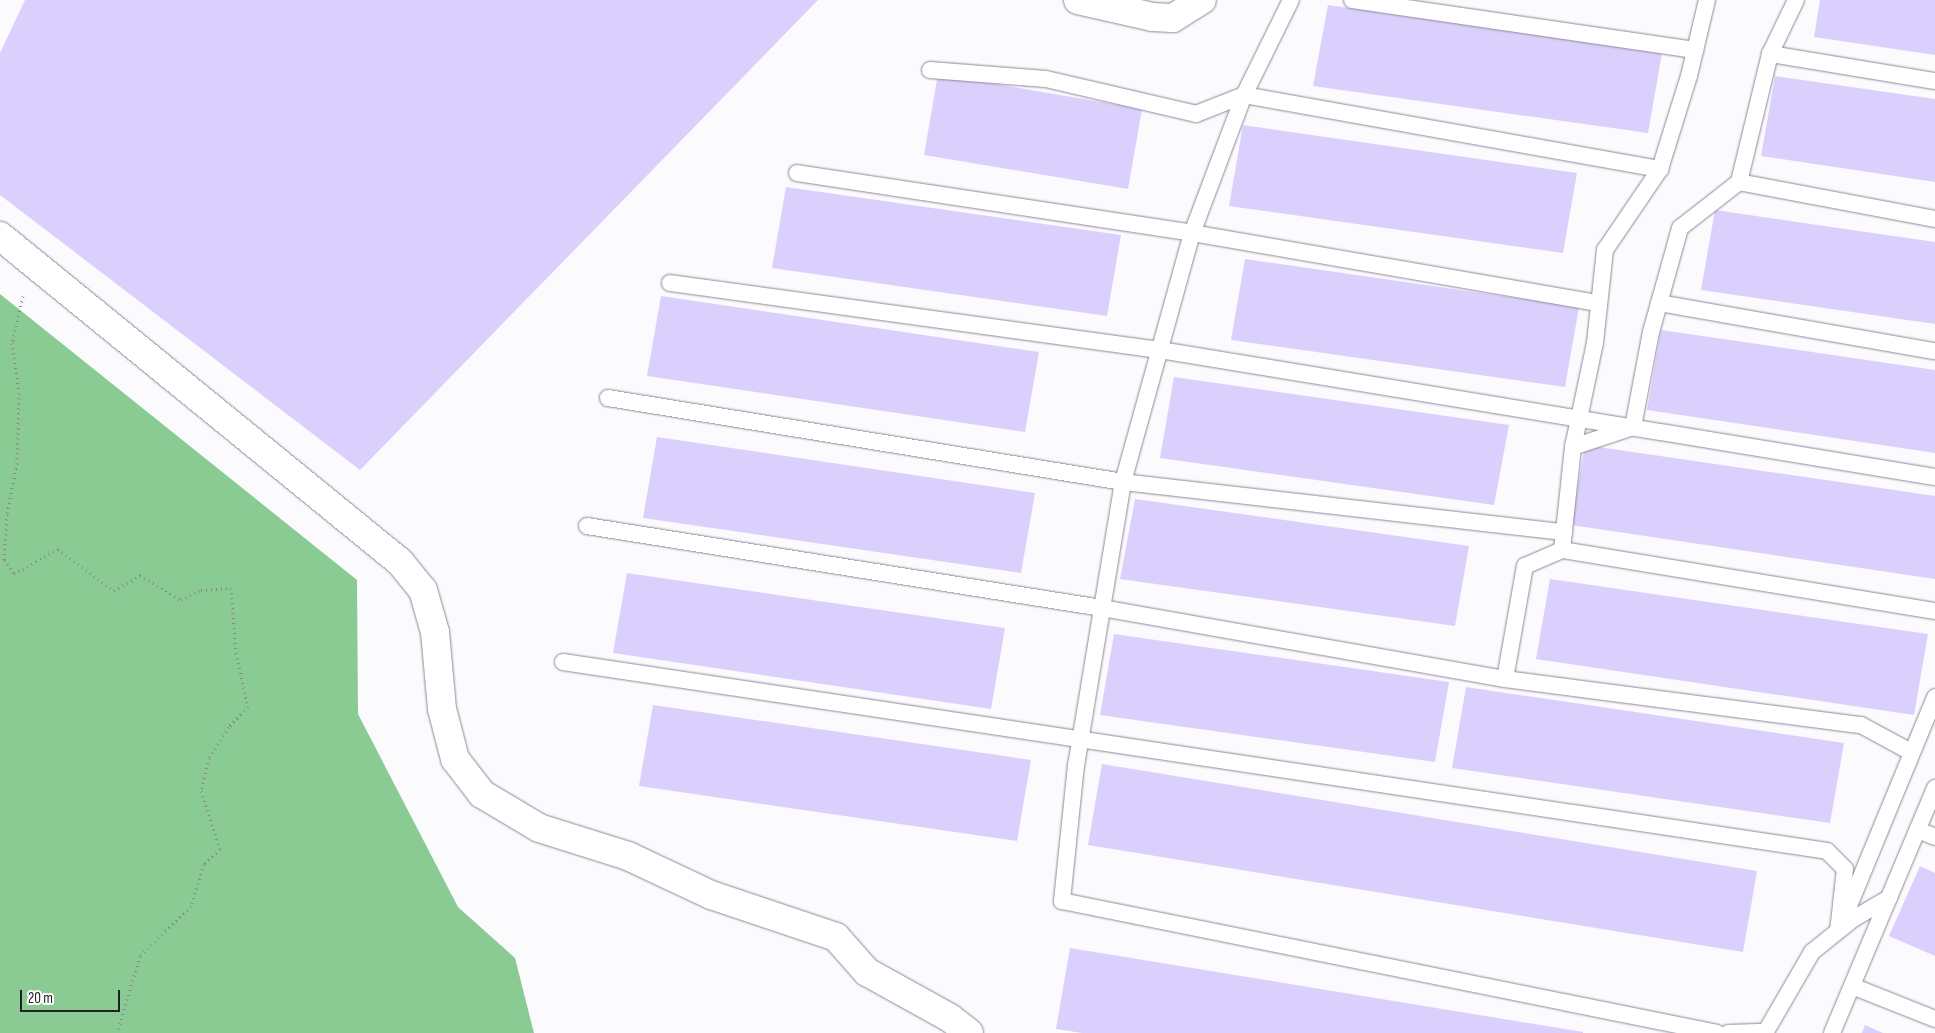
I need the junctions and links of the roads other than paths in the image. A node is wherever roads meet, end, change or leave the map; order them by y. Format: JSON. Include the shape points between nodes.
{"nodes":[{"id":1,"x":1078,"y":0,"type":"edge"},
{"id":2,"x":1202,"y":0,"type":"edge"},
{"id":3,"x":1291,"y":0,"type":"edge"},
{"id":4,"x":1352,"y":0,"type":"edge"},
{"id":5,"x":1707,"y":0,"type":"edge"},
{"id":6,"x":1796,"y":0,"type":"edge"},
{"id":7,"x":1695,"y":50,"type":"junction"},
{"id":8,"x":1770,"y":54,"type":"junction"},
{"id":9,"x":930,"y":70,"type":"dead end"},
{"id":10,"x":1935,"y":81,"type":"edge"},
{"id":11,"x":1244,"y":95,"type":"junction"},
{"id":12,"x":1660,"y":170,"type":"junction"},
{"id":13,"x":797,"y":173,"type":"dead end"},
{"id":14,"x":1739,"y":182,"type":"junction"},
{"id":15,"x":1935,"y":219,"type":"edge"},
{"id":16,"x":1192,"y":233,"type":"junction"},
{"id":17,"x":0,"y":236,"type":"edge"},
{"id":18,"x":670,"y":283,"type":"dead end"},
{"id":19,"x":1599,"y":303,"type":"junction"},
{"id":20,"x":1659,"y":304,"type":"junction"},
{"id":21,"x":1160,"y":350,"type":"junction"},
{"id":22,"x":1935,"y":351,"type":"edge"},
{"id":23,"x":608,"y":398,"type":"dead end"},
{"id":24,"x":1578,"y":418,"type":"junction"},
{"id":25,"x":1633,"y":427,"type":"junction"},
{"id":26,"x":1573,"y":446,"type":"junction"},
{"id":27,"x":1935,"y":477,"type":"edge"},
{"id":28,"x":1123,"y":482,"type":"junction"},
{"id":29,"x":586,"y":526,"type":"dead end"},
{"id":30,"x":1564,"y":532,"type":"junction"},
{"id":31,"x":1562,"y":550,"type":"junction"},
{"id":32,"x":1102,"y":608,"type":"junction"},
{"id":33,"x":1935,"y":611,"type":"edge"},
{"id":34,"x":563,"y":662,"type":"dead end"},
{"id":35,"x":1506,"y":679,"type":"junction"},
{"id":36,"x":1935,"y":697,"type":"edge"},
{"id":37,"x":1080,"y":742,"type":"junction"},
{"id":38,"x":1911,"y":752,"type":"junction"},
{"id":39,"x":1935,"y":788,"type":"edge"},
{"id":40,"x":1918,"y":830,"type":"junction"},
{"id":41,"x":1935,"y":837,"type":"edge"},
{"id":42,"x":1889,"y":898,"type":"junction"},
{"id":43,"x":1838,"y":931,"type":"junction"},
{"id":44,"x":1852,"y":986,"type":"junction"},
{"id":45,"x":1935,"y":1019,"type":"edge"},
{"id":46,"x":1765,"y":1032,"type":"edge"},
{"id":47,"x":968,"y":1033,"type":"edge"},
{"id":48,"x":1717,"y":1033,"type":"edge"},
{"id":49,"x":1728,"y":1033,"type":"edge"},
{"id":50,"x":1832,"y":1033,"type":"edge"}],
"edges":[{"from":1,"to":2,"type":"street","via":[[1152,17],[1172,18]]},
{"from":3,"to":11,"type":"lane"},
{"from":4,"to":7,"type":"lane"},
{"from":5,"to":7,"type":"lane"},
{"from":6,"to":8,"type":"lane"},
{"from":7,"to":12,"type":"lane"},
{"from":8,"to":10,"type":"lane"},
{"from":8,"to":14,"type":"lane"},
{"from":9,"to":11,"type":"lane","via":[[1046,79],[1196,114]]},
{"from":11,"to":12,"type":"lane"},
{"from":11,"to":16,"type":"lane"},
{"from":12,"to":19,"type":"lane","via":[[1605,250]]},
{"from":13,"to":16,"type":"lane"},
{"from":14,"to":15,"type":"lane"},
{"from":14,"to":20,"type":"lane","via":[[1680,228]]},
{"from":16,"to":19,"type":"lane"},
{"from":16,"to":21,"type":"lane"},
{"from":17,"to":47,"type":"street","via":[[400,562],[424,590],[435,632],[442,709],[455,759],[482,794],[539,828],[628,856],[711,895],[836,938],[867,972],[950,1018]]},
{"from":18,"to":21,"type":"lane"},
{"from":19,"to":24,"type":"lane","via":[[1595,343]]},
{"from":20,"to":22,"type":"lane"},
{"from":20,"to":25,"type":"lane"},
{"from":21,"to":24,"type":"lane"},
{"from":21,"to":28,"type":"lane"},
{"from":23,"to":28,"type":"lane"},
{"from":24,"to":25,"type":"lane"},
{"from":24,"to":26,"type":"lane"},
{"from":25,"to":26,"type":"lane"},
{"from":25,"to":27,"type":"lane"},
{"from":26,"to":30,"type":"lane"},
{"from":28,"to":30,"type":"lane"},
{"from":28,"to":32,"type":"lane"},
{"from":29,"to":32,"type":"lane"},
{"from":30,"to":31,"type":"lane"},
{"from":31,"to":33,"type":"lane"},
{"from":31,"to":35,"type":"lane","via":[[1524,566]]},
{"from":32,"to":35,"type":"lane"},
{"from":32,"to":37,"type":"lane"},
{"from":34,"to":37,"type":"lane"},
{"from":35,"to":38,"type":"lane","via":[[1861,726]]},
{"from":36,"to":38,"type":"lane"},
{"from":37,"to":43,"type":"lane","via":[[1827,851],[1845,869]]},
{"from":37,"to":48,"type":"lane","via":[[1062,902]]},
{"from":38,"to":43,"type":"lane"},
{"from":39,"to":40,"type":"lane"},
{"from":40,"to":41,"type":"lane"},
{"from":40,"to":42,"type":"lane"},
{"from":42,"to":43,"type":"lane"},
{"from":42,"to":44,"type":"lane"},
{"from":43,"to":46,"type":"lane","via":[[1812,952]]},
{"from":44,"to":45,"type":"lane"},
{"from":44,"to":50,"type":"lane"},
{"from":46,"to":49,"type":"lane"}]}
